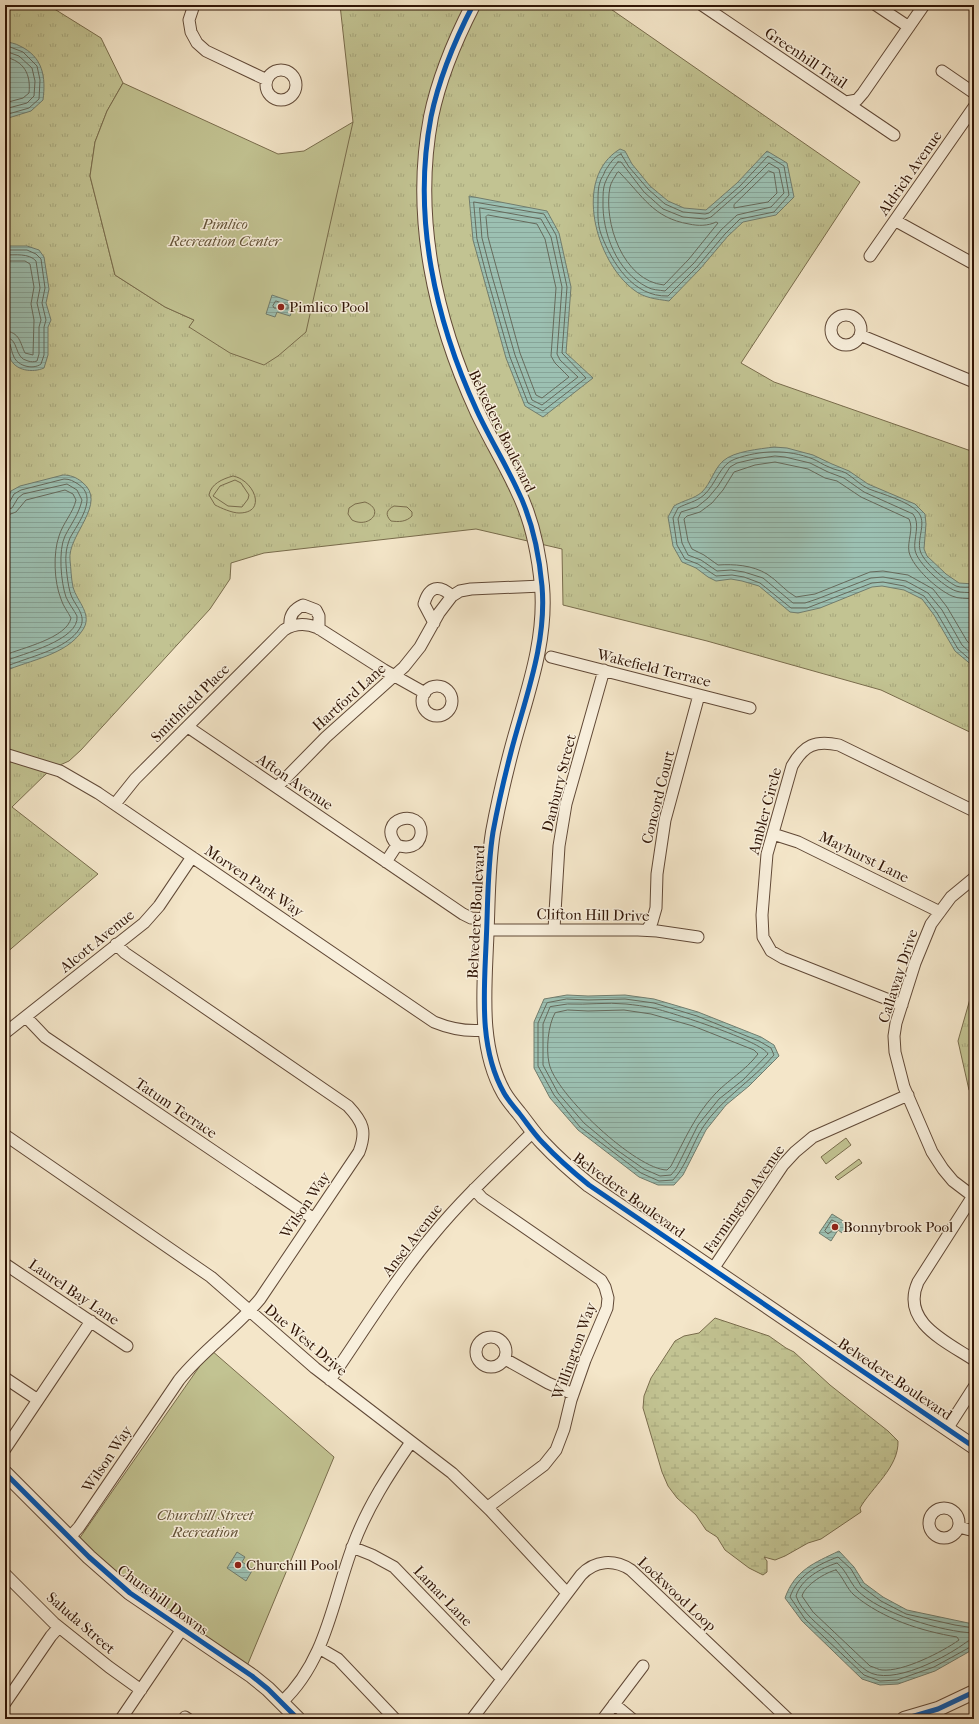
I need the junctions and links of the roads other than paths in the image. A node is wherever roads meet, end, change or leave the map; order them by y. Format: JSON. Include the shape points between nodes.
{"nodes":[{"id":1,"x":194,"y":5,"type":"edge"},
{"id":2,"x":473,"y":5,"type":"edge"},
{"id":3,"x":702,"y":5,"type":"edge"},
{"id":4,"x":876,"y":5,"type":"edge"},
{"id":5,"x":924,"y":5,"type":"edge"},
{"id":6,"x":909,"y":27,"type":"junction"},
{"id":7,"x":942,"y":71,"type":"dead end"},
{"id":8,"x":267,"y":80,"type":"dead end"},
{"id":9,"x":974,"y":93,"type":"edge"},
{"id":10,"x":846,"y":102,"type":"junction"},
{"id":11,"x":974,"y":107,"type":"edge"},
{"id":12,"x":894,"y":135,"type":"dead end"},
{"id":13,"x":896,"y":221,"type":"junction"},
{"id":14,"x":870,"y":256,"type":"dead end"},
{"id":15,"x":974,"y":264,"type":"edge"},
{"id":16,"x":860,"y":335,"type":"dead end"},
{"id":17,"x":974,"y":382,"type":"edge"},
{"id":18,"x":542,"y":586,"type":"junction"},
{"id":19,"x":452,"y":596,"type":"junction"},
{"id":20,"x":434,"y":623,"type":"junction"},
{"id":21,"x":290,"y":626,"type":"junction"},
{"id":22,"x":319,"y":629,"type":"junction"},
{"id":23,"x":551,"y":657,"type":"dead end"},
{"id":24,"x":604,"y":670,"type":"junction"},
{"id":25,"x":394,"y":676,"type":"junction"},
{"id":26,"x":425,"y":693,"type":"dead end"},
{"id":27,"x":699,"y":695,"type":"junction"},
{"id":28,"x":750,"y":708,"type":"dead end"},
{"id":29,"x":188,"y":727,"type":"junction"},
{"id":30,"x":5,"y":754,"type":"edge"},
{"id":31,"x":277,"y":787,"type":"junction"},
{"id":32,"x":115,"y":804,"type":"junction"},
{"id":33,"x":974,"y":811,"type":"edge"},
{"id":34,"x":773,"y":834,"type":"junction"},
{"id":35,"x":397,"y":845,"type":"dead end"},
{"id":36,"x":192,"y":857,"type":"junction"},
{"id":37,"x":386,"y":862,"type":"junction"},
{"id":38,"x":974,"y":878,"type":"edge"},
{"id":39,"x":940,"y":912,"type":"junction"},
{"id":40,"x":487,"y":924,"type":"junction"},
{"id":41,"x":554,"y":929,"type":"junction"},
{"id":42,"x":647,"y":930,"type":"junction"},
{"id":43,"x":698,"y":937,"type":"dead end"},
{"id":44,"x":116,"y":944,"type":"junction"},
{"id":45,"x":902,"y":1005,"type":"junction"},
{"id":46,"x":26,"y":1017,"type":"junction"},
{"id":47,"x":485,"y":1030,"type":"junction"},
{"id":48,"x":5,"y":1034,"type":"edge"},
{"id":49,"x":908,"y":1095,"type":"junction"},
{"id":50,"x":534,"y":1131,"type":"junction"},
{"id":51,"x":5,"y":1135,"type":"edge"},
{"id":52,"x":474,"y":1189,"type":"junction"},
{"id":53,"x":974,"y":1197,"type":"edge"},
{"id":54,"x":314,"y":1218,"type":"junction"},
{"id":55,"x":5,"y":1264,"type":"edge"},
{"id":56,"x":713,"y":1269,"type":"junction"},
{"id":57,"x":250,"y":1311,"type":"junction"},
{"id":58,"x":91,"y":1321,"type":"junction"},
{"id":59,"x":127,"y":1346,"type":"dead end"},
{"id":60,"x":505,"y":1359,"type":"dead end"},
{"id":61,"x":974,"y":1360,"type":"edge"},
{"id":62,"x":5,"y":1378,"type":"edge"},
{"id":63,"x":330,"y":1380,"type":"junction"},
{"id":64,"x":974,"y":1387,"type":"edge"},
{"id":65,"x":573,"y":1394,"type":"junction"},
{"id":66,"x":38,"y":1400,"type":"junction"},
{"id":67,"x":947,"y":1429,"type":"junction"},
{"id":68,"x":411,"y":1442,"type":"junction"},
{"id":69,"x":974,"y":1447,"type":"edge"},
{"id":70,"x":5,"y":1449,"type":"edge"},
{"id":71,"x":5,"y":1473,"type":"edge"},
{"id":72,"x":488,"y":1507,"type":"junction"},
{"id":73,"x":959,"y":1527,"type":"dead end"},
{"id":74,"x":974,"y":1531,"type":"edge"},
{"id":75,"x":70,"y":1537,"type":"junction"},
{"id":76,"x":352,"y":1547,"type":"junction"},
{"id":77,"x":5,"y":1574,"type":"edge"},
{"id":78,"x":567,"y":1593,"type":"junction"},
{"id":79,"x":59,"y":1627,"type":"junction"},
{"id":80,"x":182,"y":1629,"type":"junction"},
{"id":81,"x":319,"y":1648,"type":"junction"},
{"id":82,"x":643,"y":1666,"type":"dead end"},
{"id":83,"x":502,"y":1679,"type":"junction"},
{"id":84,"x":141,"y":1690,"type":"junction"},
{"id":85,"x":974,"y":1692,"type":"edge"},
{"id":86,"x":282,"y":1702,"type":"junction"},
{"id":87,"x":5,"y":1703,"type":"edge"},
{"id":88,"x":614,"y":1704,"type":"junction"},
{"id":89,"x":121,"y":1719,"type":"edge"},
{"id":90,"x":298,"y":1719,"type":"edge"},
{"id":91,"x":395,"y":1719,"type":"edge"},
{"id":92,"x":472,"y":1719,"type":"edge"},
{"id":93,"x":603,"y":1719,"type":"edge"},
{"id":94,"x":632,"y":1719,"type":"edge"},
{"id":95,"x":788,"y":1719,"type":"edge"},
{"id":96,"x":904,"y":1719,"type":"edge"}],
"edges":[{"from":1,"to":8,"type":"street","via":[[189,20],[191,32],[197,43],[206,51]]},
{"from":2,"to":18,"type":"street","name":"Belvedere Boulevard","via":[[452,50],[431,116],[425,190],[427,237],[432,278],[443,322],[460,373],[519,492],[533,534]]},
{"from":3,"to":10,"type":"street","name":"Greenhill Trail"},
{"from":4,"to":6,"type":"street"},
{"from":5,"to":6,"type":"street"},
{"from":6,"to":10,"type":"street","via":[[863,93],[857,100]]},
{"from":7,"to":9,"type":"street"},
{"from":10,"to":12,"type":"street","name":"Greenhill Trail"},
{"from":11,"to":13,"type":"street","name":"Aldrich Avenue"},
{"from":13,"to":14,"type":"street","name":"Aldrich Avenue"},
{"from":13,"to":15,"type":"street"},
{"from":16,"to":17,"type":"street"},
{"from":18,"to":19,"type":"street","via":[[471,589]]},
{"from":18,"to":40,"type":"street","name":"Belvedere Boulevard","via":[[538,654],[493,833]]},
{"from":19,"to":20,"type":"street","name":"Hartford Lane"},
{"from":19,"to":20,"type":"street","via":[[442,589],[435,588],[426,597],[424,604]]},
{"from":20,"to":25,"type":"street","name":"Hartford Lane","via":[[412,658]]},
{"from":21,"to":22,"type":"street","via":[[309,624]]},
{"from":21,"to":22,"type":"street","name":"Smithfield Place","via":[[292,614],[303,605],[316,610],[319,616]]},
{"from":21,"to":29,"type":"street","name":"Smithfield Place"},
{"from":22,"to":25,"type":"street"},
{"from":23,"to":24,"type":"street","name":"Wakefield Terrace"},
{"from":24,"to":27,"type":"street","name":"Wakefield Terrace"},
{"from":24,"to":41,"type":"street","name":"Danbury Street","via":[[566,804],[559,846]]},
{"from":25,"to":26,"type":"street"},
{"from":25,"to":31,"type":"street","name":"Hartford Lane","via":[[326,737]]},
{"from":27,"to":28,"type":"street","name":"Wakefield Terrace"},
{"from":27,"to":42,"type":"street","name":"Concord Court","via":[[665,820],[657,874],[656,908]]},
{"from":29,"to":31,"type":"street","name":"Afton Avenue"},
{"from":29,"to":32,"type":"street","name":"Smithfield Place","via":[[135,779]]},
{"from":30,"to":32,"type":"street","name":"Morven Park Way","via":[[60,770]]},
{"from":31,"to":37,"type":"street","name":"Afton Avenue"},
{"from":32,"to":36,"type":"street","name":"Morven Park Way"},
{"from":33,"to":34,"type":"street","name":"Ambler Circle","via":[[860,754],[824,742],[810,745],[799,753],[792,766]]},
{"from":34,"to":39,"type":"street","name":"Mayhurst Lane","via":[[798,842]]},
{"from":34,"to":45,"type":"street","name":"Ambler Circle","via":[[767,854],[762,915],[763,937],[771,951]]},
{"from":35,"to":37,"type":"street"},
{"from":36,"to":44,"type":"street","name":"Alcott Avenue","via":[[153,914]]},
{"from":36,"to":47,"type":"street","name":"Morven Park Way","via":[[434,1022],[456,1030]]},
{"from":37,"to":40,"type":"street","name":"Afton Avenue","via":[[463,914]]},
{"from":38,"to":39,"type":"street","name":"Callaway Drive","via":[[951,897]]},
{"from":39,"to":45,"type":"street","name":"Callaway Drive","via":[[923,941]]},
{"from":40,"to":41,"type":"street","name":"Clifton Hill Drive"},
{"from":40,"to":47,"type":"street","name":"Belvedere Boulevard"},
{"from":41,"to":42,"type":"street","name":"Clifton Hill Drive"},
{"from":42,"to":43,"type":"street","name":"Clifton Hill Drive"},
{"from":44,"to":46,"type":"street","name":"Alcott Avenue"},
{"from":44,"to":54,"type":"street","name":"Wilson Way","via":[[125,953],[348,1106],[358,1116],[364,1140],[359,1152]]},
{"from":45,"to":49,"type":"street","name":"Callaway Drive","via":[[896,1023],[895,1052]]},
{"from":46,"to":48,"type":"street","name":"Alcott Avenue"},
{"from":46,"to":54,"type":"street","name":"Tatum Terrace","via":[[45,1037]]},
{"from":47,"to":50,"type":"street","name":"Belvedere Boulevard","via":[[492,1063],[504,1093]]},
{"from":49,"to":53,"type":"street","name":"Callaway Drive","via":[[932,1152],[953,1182]]},
{"from":49,"to":56,"type":"street","name":"Farmington Avenue","via":[[813,1137],[795,1152],[783,1165]]},
{"from":50,"to":52,"type":"street","name":"Ansel Avenue"},
{"from":50,"to":56,"type":"street","name":"Belvedere Boulevard","via":[[541,1141],[589,1185]]},
{"from":51,"to":57,"type":"street","name":"Due West Drive","via":[[196,1266]]},
{"from":52,"to":63,"type":"street","name":"Ansel Avenue","via":[[414,1258]]},
{"from":52,"to":65,"type":"street","name":"Willington Way","via":[[482,1198],[601,1280],[605,1287],[607,1308]]},
{"from":53,"to":61,"type":"street","via":[[913,1292],[917,1316],[927,1329]]},
{"from":54,"to":57,"type":"street","name":"Wilson Way"},
{"from":55,"to":58,"type":"street","name":"Laurel Bay Lane"},
{"from":56,"to":67,"type":"street","name":"Belvedere Boulevard"},
{"from":57,"to":63,"type":"street","name":"Due West Drive"},
{"from":57,"to":75,"type":"street","name":"Wilson Way","via":[[182,1376]]},
{"from":58,"to":59,"type":"street","name":"Laurel Bay Lane"},
{"from":58,"to":66,"type":"street"},
{"from":60,"to":65,"type":"street"},
{"from":62,"to":66,"type":"street"},
{"from":63,"to":68,"type":"street","name":"Due West Drive"},
{"from":64,"to":67,"type":"street"},
{"from":65,"to":72,"type":"street","name":"Willington Way","via":[[560,1440],[550,1458]]},
{"from":66,"to":70,"type":"street"},
{"from":67,"to":69,"type":"street","name":"Belvedere Boulevard"},
{"from":68,"to":72,"type":"street","name":"Due West Drive","via":[[452,1473]]},
{"from":68,"to":76,"type":"street","via":[[376,1495]]},
{"from":71,"to":75,"type":"street","name":"Churchill Downs"},
{"from":72,"to":78,"type":"street","name":"Due West Drive"},
{"from":73,"to":74,"type":"street"},
{"from":75,"to":80,"type":"street","name":"Churchill Downs","via":[[130,1593]]},
{"from":76,"to":81,"type":"street"},
{"from":76,"to":83,"type":"street","name":"Lamar Lane","via":[[394,1567]]},
{"from":77,"to":79,"type":"street","name":"Saluda Street"},
{"from":78,"to":83,"type":"street","name":"Lockwood Loop"},
{"from":78,"to":95,"type":"street","name":"Lockwood Loop","via":[[580,1575],[592,1565],[609,1562],[624,1566]]},
{"from":79,"to":84,"type":"street","name":"Saluda Street"},
{"from":79,"to":87,"type":"street"},
{"from":80,"to":84,"type":"street"},
{"from":80,"to":86,"type":"street","name":"Churchill Downs","via":[[252,1676]]},
{"from":81,"to":86,"type":"street","via":[[300,1682]]},
{"from":81,"to":91,"type":"street","via":[[338,1659]]},
{"from":82,"to":88,"type":"street"},
{"from":83,"to":92,"type":"street","name":"Lockwood Loop"},
{"from":84,"to":89,"type":"street"},
{"from":85,"to":96,"type":"street","via":[[938,1709]]},
{"from":86,"to":90,"type":"street","name":"Churchill Downs"},
{"from":88,"to":93,"type":"street"},
{"from":88,"to":94,"type":"street"}]}
